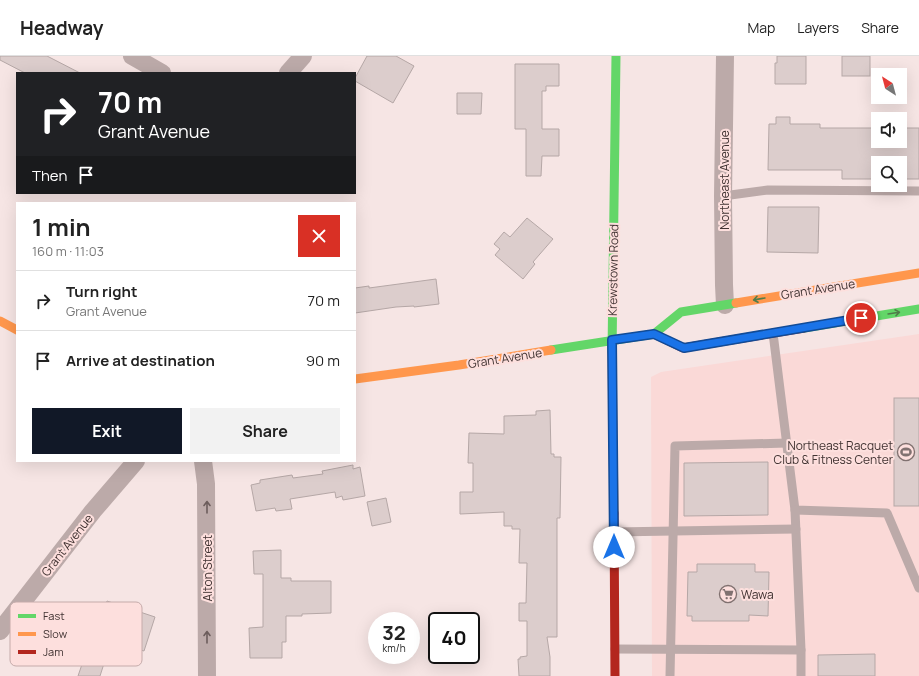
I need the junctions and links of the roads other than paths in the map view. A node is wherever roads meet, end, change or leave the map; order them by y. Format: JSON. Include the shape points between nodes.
{"nodes":[{"id":1,"x":132,"y":56,"type":"edge"},
{"id":2,"x":303,"y":56,"type":"edge"},
{"id":3,"x":616,"y":56,"type":"edge"},
{"id":4,"x":725,"y":56,"type":"edge"},
{"id":5,"x":160,"y":72,"type":"edge"},
{"id":6,"x":289,"y":72,"type":"edge"},
{"id":7,"x":919,"y":192,"type":"edge"},
{"id":8,"x":723,"y":196,"type":"junction"},
{"id":9,"x":919,"y":273,"type":"edge"},
{"id":10,"x":726,"y":305,"type":"junction"},
{"id":11,"x":919,"y":308,"type":"edge"},
{"id":12,"x":0,"y":321,"type":"edge"},
{"id":13,"x":16,"y":329,"type":"edge"},
{"id":14,"x":773,"y":333,"type":"junction"},
{"id":15,"x":654,"y":334,"type":"junction"},
{"id":16,"x":612,"y":340,"type":"junction"},
{"id":17,"x":356,"y":379,"type":"edge"},
{"id":18,"x":787,"y":443,"type":"junction"},
{"id":19,"x":135,"y":462,"type":"edge"},
{"id":20,"x":203,"y":462,"type":"edge"},
{"id":21,"x":795,"y":510,"type":"junction"},
{"id":22,"x":796,"y":529,"type":"junction"},
{"id":23,"x":674,"y":531,"type":"junction"},
{"id":24,"x":614,"y":532,"type":"junction"},
{"id":25,"x":919,"y":588,"type":"edge"},
{"id":26,"x":22,"y":602,"type":"edge"},
{"id":27,"x":10,"y":618,"type":"edge"},
{"id":28,"x":0,"y":631,"type":"edge"},
{"id":29,"x":614,"y":649,"type":"junction"},
{"id":30,"x":670,"y":649,"type":"junction"},
{"id":31,"x":801,"y":650,"type":"junction"},
{"id":32,"x":207,"y":676,"type":"edge"},
{"id":33,"x":615,"y":676,"type":"edge"},
{"id":34,"x":670,"y":676,"type":"edge"},
{"id":35,"x":801,"y":676,"type":"edge"}],
"edges":[{"from":1,"to":5,"type":"street"},
{"from":2,"to":6,"type":"street"},
{"from":3,"to":16,"type":"main road","name":"Krewstown Road"},
{"from":4,"to":8,"type":"street","name":"Northeast Avenue"},
{"from":7,"to":8,"type":"lane","via":[[768,190]]},
{"from":8,"to":10,"type":"street","name":"Northeast Avenue"},
{"from":9,"to":10,"type":"main road","name":"Grant Avenue","one_way":true},
{"from":10,"to":15,"type":"main road","name":"Grant Avenue","via":[[681,312]]},
{"from":14,"to":11,"type":"main road","one_way":true},
{"from":12,"to":13,"type":"main road"},
{"from":14,"to":15,"type":"main road","via":[[684,348]]},
{"from":14,"to":18,"type":"lane"},
{"from":15,"to":16,"type":"main road","name":"Grant Avenue"},
{"from":16,"to":17,"type":"main road","name":"Grant Avenue"},
{"from":16,"to":24,"type":"main road","name":"Krewstown Road"},
{"from":18,"to":21,"type":"lane"},
{"from":18,"to":23,"type":"lane","via":[[675,446]]},
{"from":19,"to":26,"type":"street","name":"Grant Avenue","via":[[93,511]]},
{"from":32,"to":20,"type":"street","name":"Alton Street","one_way":true,"via":[[206,484]]},
{"from":21,"to":22,"type":"lane"},
{"from":21,"to":25,"type":"lane","via":[[887,513]]},
{"from":22,"to":23,"type":"lane"},
{"from":22,"to":31,"type":"lane"},
{"from":23,"to":24,"type":"lane"},
{"from":23,"to":30,"type":"lane"},
{"from":24,"to":29,"type":"main road","name":"Krewstown Road"},
{"from":27,"to":28,"type":"street","name":"Grant Avenue"},
{"from":29,"to":30,"type":"lane"},
{"from":29,"to":33,"type":"main road","name":"Krewstown Road"},
{"from":30,"to":31,"type":"lane"},
{"from":30,"to":34,"type":"lane"},
{"from":31,"to":35,"type":"lane"}]}
